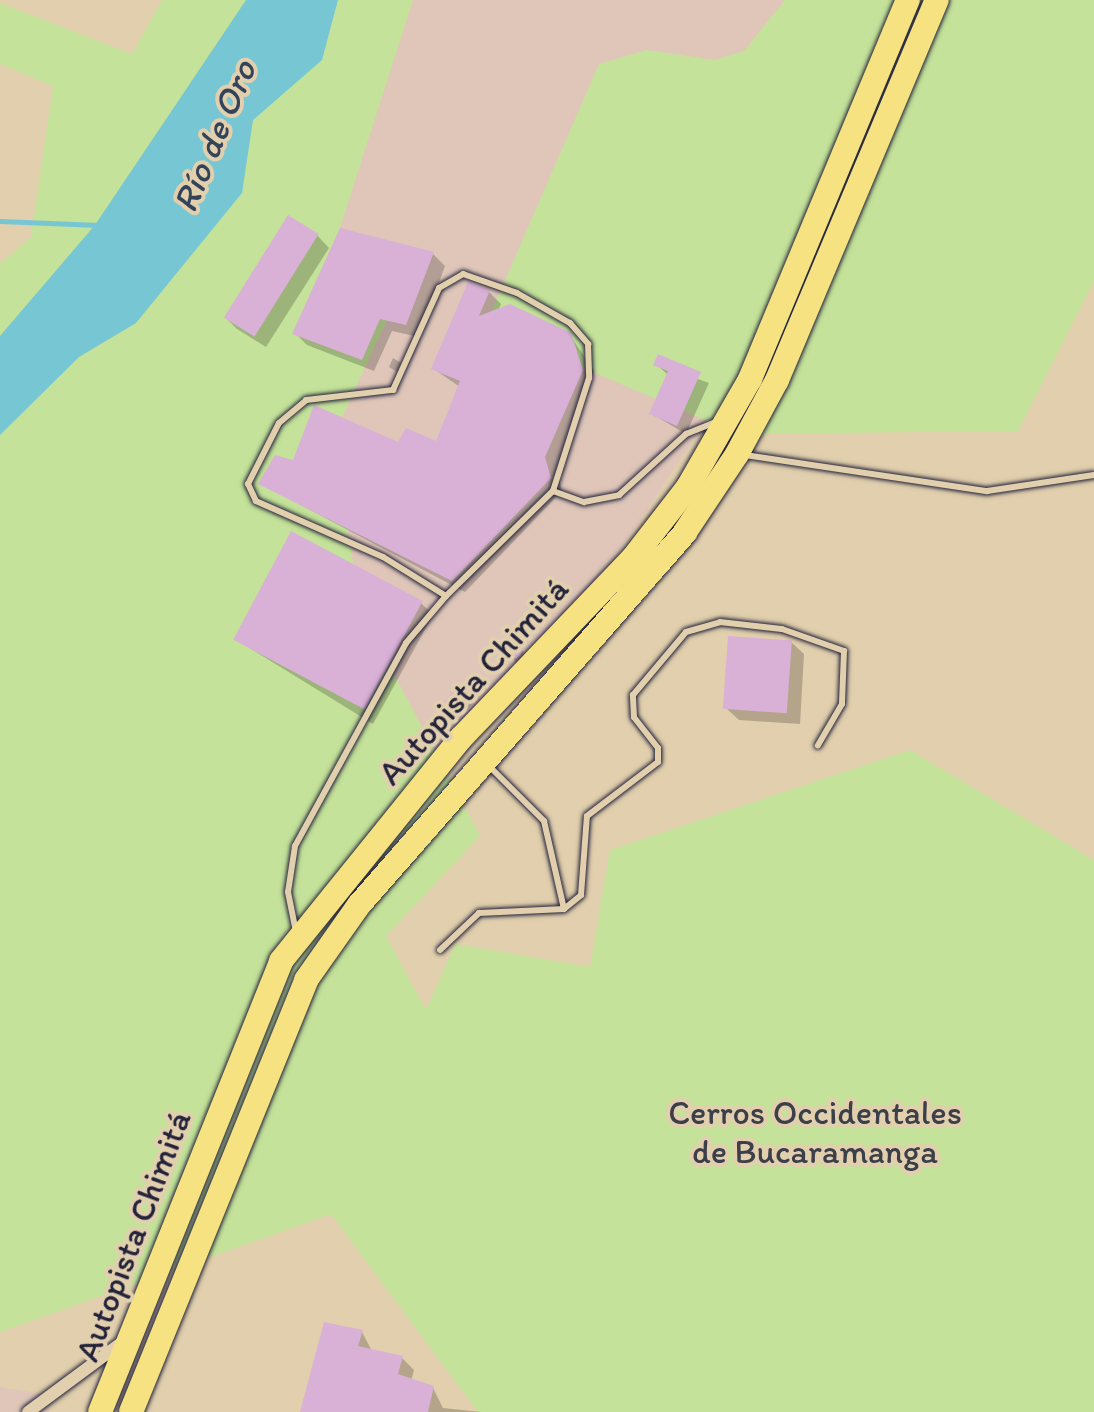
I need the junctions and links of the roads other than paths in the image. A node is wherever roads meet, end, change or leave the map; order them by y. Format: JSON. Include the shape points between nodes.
{"nodes":[{"id":1,"x":908,"y":0,"type":"edge"},
{"id":2,"x":937,"y":0,"type":"edge"},
{"id":3,"x":728,"y":422,"type":"junction"},
{"id":4,"x":737,"y":454,"type":"junction"},
{"id":5,"x":1094,"y":475,"type":"edge"},
{"id":6,"x":553,"y":491,"type":"junction"},
{"id":7,"x":446,"y":596,"type":"junction"},
{"id":8,"x":818,"y":745,"type":"dead end"},
{"id":9,"x":485,"y":762,"type":"junction"},
{"id":10,"x":564,"y":909,"type":"junction"},
{"id":11,"x":297,"y":935,"type":"junction"},
{"id":12,"x":440,"y":950,"type":"dead end"},
{"id":13,"x":128,"y":1338,"type":"junction"},
{"id":14,"x":28,"y":1412,"type":"edge"},
{"id":15,"x":100,"y":1412,"type":"edge"},
{"id":16,"x":131,"y":1412,"type":"edge"}],
"edges":[{"from":1,"to":3,"type":"highway","name":"Autopista Chimitá"},
{"from":2,"to":4,"type":"highway","name":"Autopista Chimitá","via":[[777,380]]},
{"from":3,"to":6,"type":"lane","via":[[686,434],[619,495],[584,502]]},
{"from":3,"to":11,"type":"highway","name":"Autopista Chimitá","via":[[633,558],[461,738]]},
{"from":4,"to":5,"type":"lane","via":[[987,491]]},
{"from":4,"to":9,"type":"highway","name":"Autopista Chimitá","via":[[685,532]]},
{"from":6,"to":7,"type":"lane"},
{"from":6,"to":7,"type":"lane","via":[[593,356],[570,323],[481,277],[463,274],[439,288],[393,390],[295,406],[257,457],[250,495]]},
{"from":7,"to":11,"type":"lane","via":[[406,643],[295,846],[288,892]]},
{"from":8,"to":10,"type":"lane","via":[[842,704],[844,651],[782,629],[720,622],[686,632],[633,695],[634,717],[658,748],[658,762],[587,816],[586,879]]},
{"from":9,"to":10,"type":"lane","via":[[544,821]]},
{"from":9,"to":16,"type":"highway","name":"Autopista Chimitá","via":[[359,905],[306,980]]},
{"from":10,"to":12,"type":"lane","via":[[479,913]]},
{"from":11,"to":13,"type":"highway","name":"Autopista Chimitá","via":[[255,1019]]},
{"from":13,"to":14,"type":"street","via":[[117,1340]]},
{"from":13,"to":15,"type":"highway","name":"Autopista Chimitá"}]}
